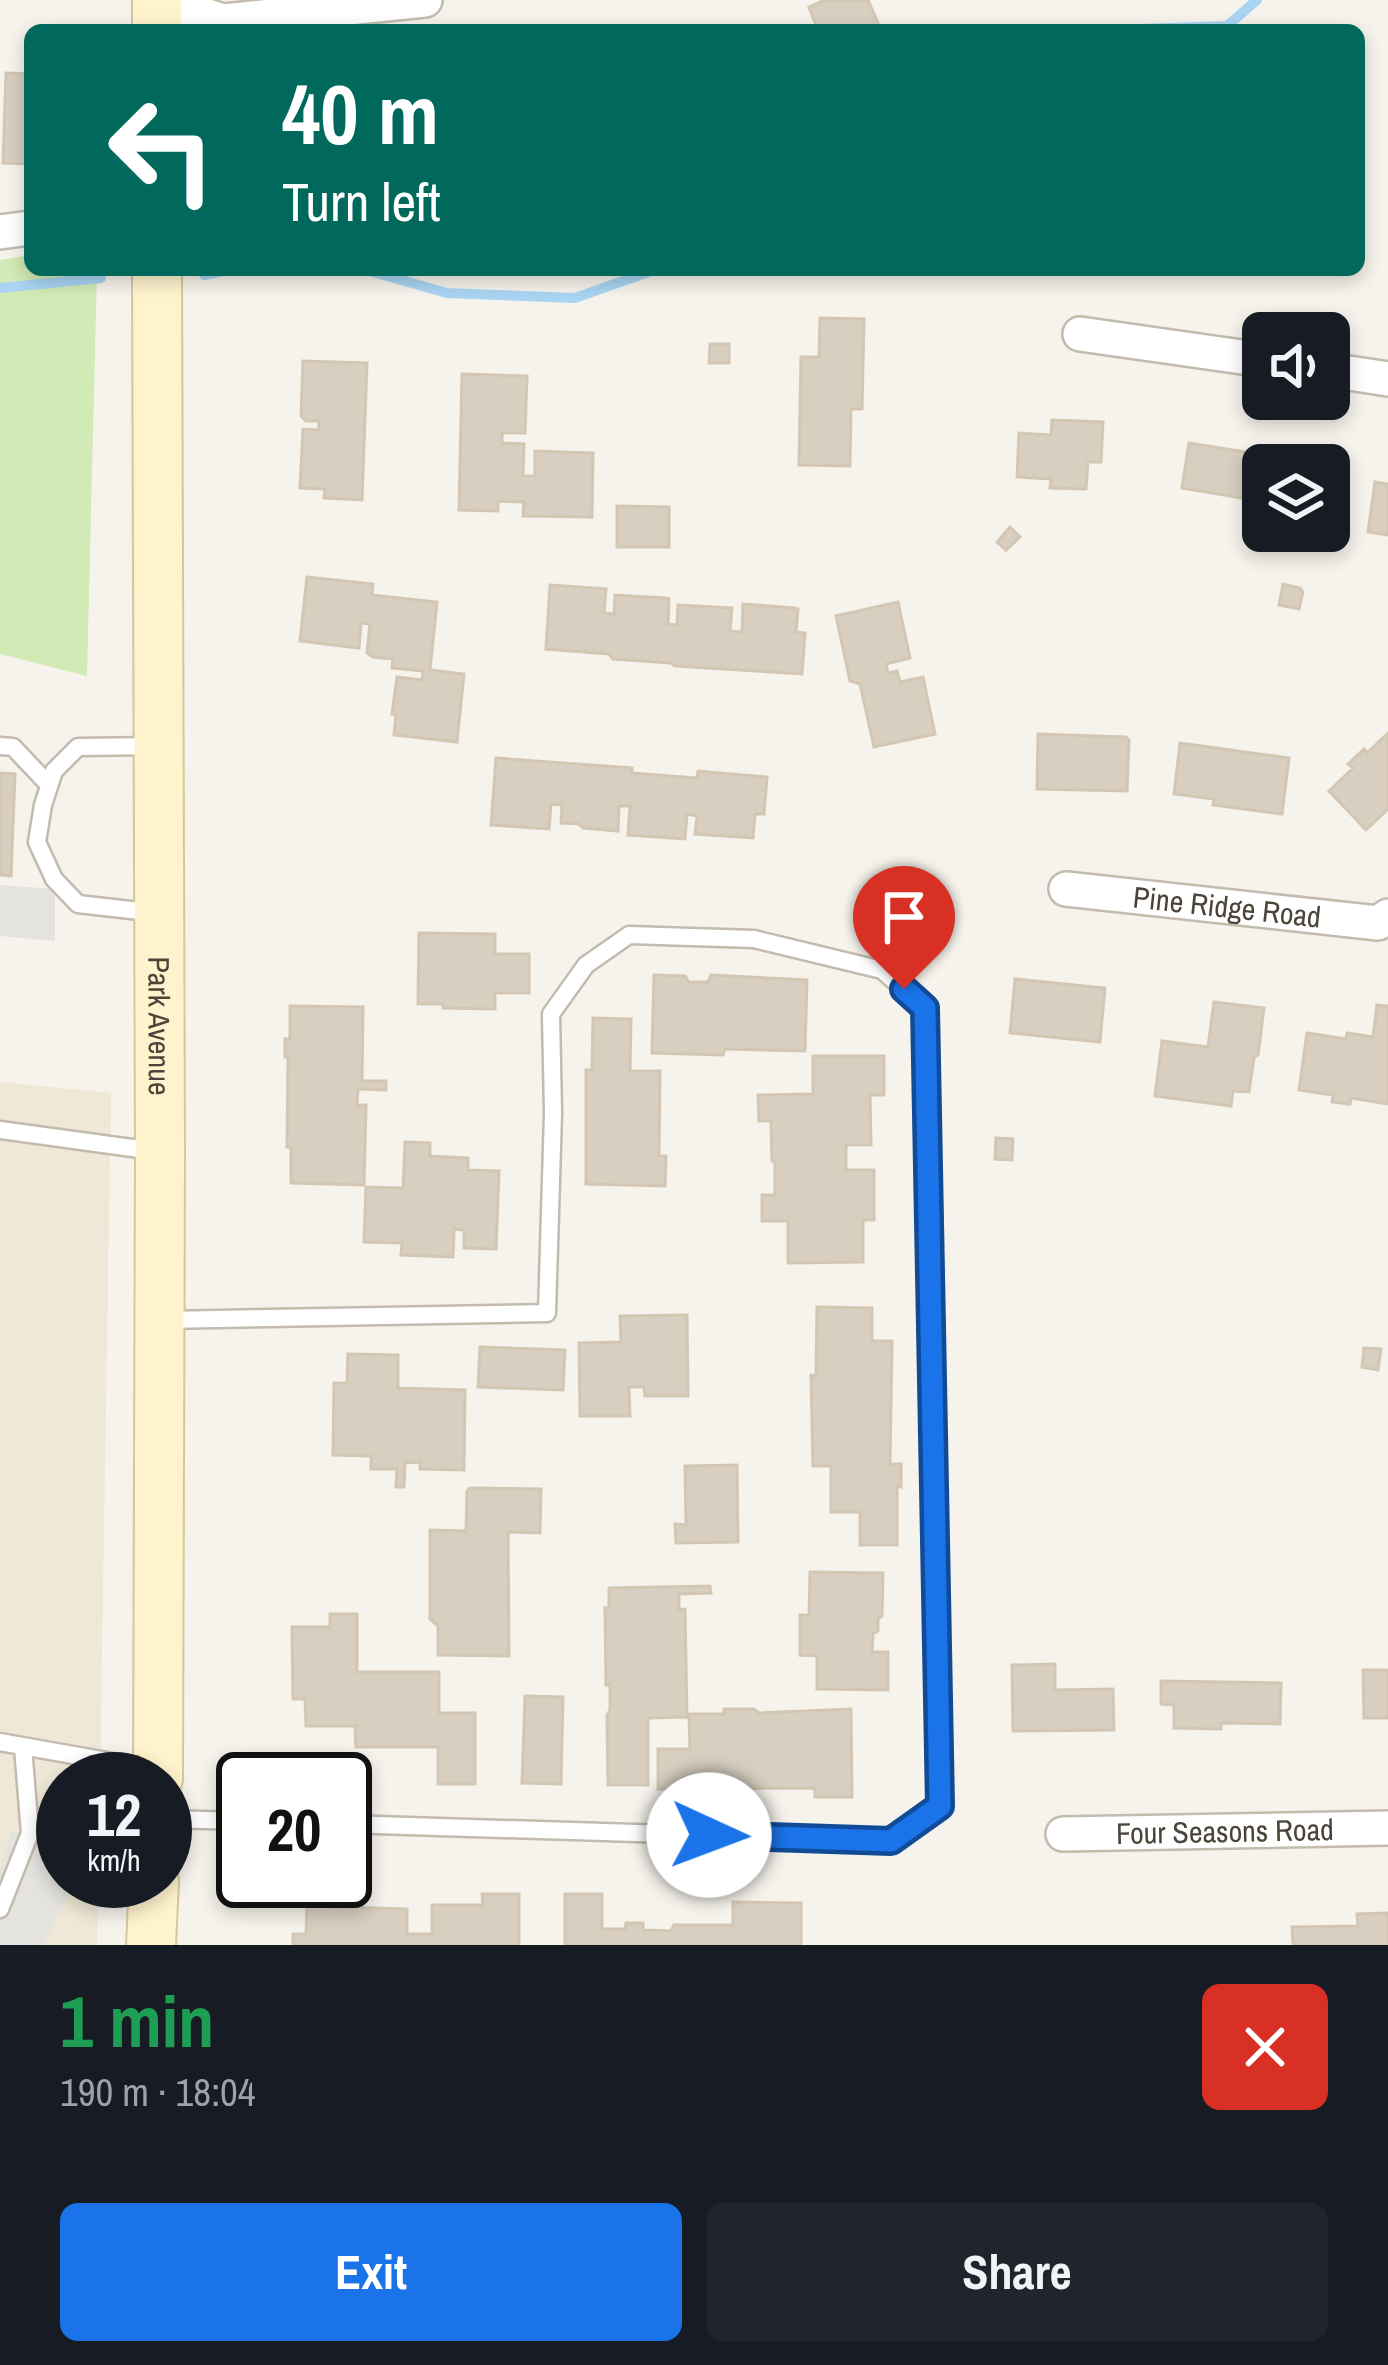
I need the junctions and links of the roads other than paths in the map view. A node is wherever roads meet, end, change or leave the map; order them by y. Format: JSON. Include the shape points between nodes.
{"nodes":[{"id":1,"x":158,"y":0,"type":"edge"},
{"id":2,"x":425,"y":0,"type":"edge"},
{"id":3,"x":157,"y":276,"type":"edge"},
{"id":4,"x":1080,"y":334,"type":"dead end"},
{"id":5,"x":1242,"y":357,"type":"edge"},
{"id":6,"x":1350,"y":373,"type":"edge"},
{"id":7,"x":1388,"y":379,"type":"edge"},
{"id":8,"x":0,"y":746,"type":"edge"},
{"id":9,"x":157,"y":746,"type":"junction"},
{"id":10,"x":49,"y":785,"type":"junction"},
{"id":11,"x":1066,"y":890,"type":"dead end"},
{"id":12,"x":157,"y":913,"type":"junction"},
{"id":13,"x":1388,"y":916,"type":"edge"},
{"id":14,"x":0,"y":1130,"type":"edge"},
{"id":15,"x":160,"y":1152,"type":"junction"},
{"id":16,"x":160,"y":1320,"type":"junction"},
{"id":17,"x":0,"y":1742,"type":"edge"},
{"id":18,"x":23,"y":1748,"type":"junction"},
{"id":19,"x":43,"y":1752,"type":"edge"},
{"id":20,"x":159,"y":1752,"type":"edge"},
{"id":21,"x":372,"y":1825,"type":"edge"},
{"id":22,"x":1388,"y":1828,"type":"edge"},
{"id":23,"x":1063,"y":1834,"type":"dead end"},
{"id":24,"x":153,"y":1908,"type":"edge"},
{"id":25,"x":0,"y":1909,"type":"edge"},
{"id":26,"x":151,"y":1945,"type":"edge"}],
"edges":[{"from":1,"to":2,"type":"street","via":[[224,21]]},
{"from":3,"to":9,"type":"main road","name":"Park Avenue"},
{"from":4,"to":5,"type":"street"},
{"from":6,"to":7,"type":"street"},
{"from":8,"to":10,"type":"lane","via":[[14,747]]},
{"from":9,"to":10,"type":"lane","via":[[78,747]]},
{"from":9,"to":12,"type":"main road","name":"Park Avenue"},
{"from":10,"to":12,"type":"lane","via":[[37,842],[54,879],[78,904]]},
{"from":11,"to":13,"type":"street","name":"Pine Ridge Road","via":[[1378,922]]},
{"from":12,"to":15,"type":"main road","name":"Park Avenue"},
{"from":14,"to":15,"type":"lane"},
{"from":15,"to":16,"type":"main road","name":"Park Avenue"},
{"from":16,"to":20,"type":"main road","name":"Park Avenue"},
{"from":16,"to":21,"type":"lane","via":[[547,1313],[551,1014],[586,965],[628,935],[754,939],[882,970],[925,1008],[940,1806],[891,1841]]},
{"from":17,"to":18,"type":"lane"},
{"from":18,"to":19,"type":"lane"},
{"from":18,"to":25,"type":"lane","via":[[30,1833]]},
{"from":22,"to":23,"type":"street","name":"Four Seasons Road"},
{"from":24,"to":26,"type":"main road"}]}
